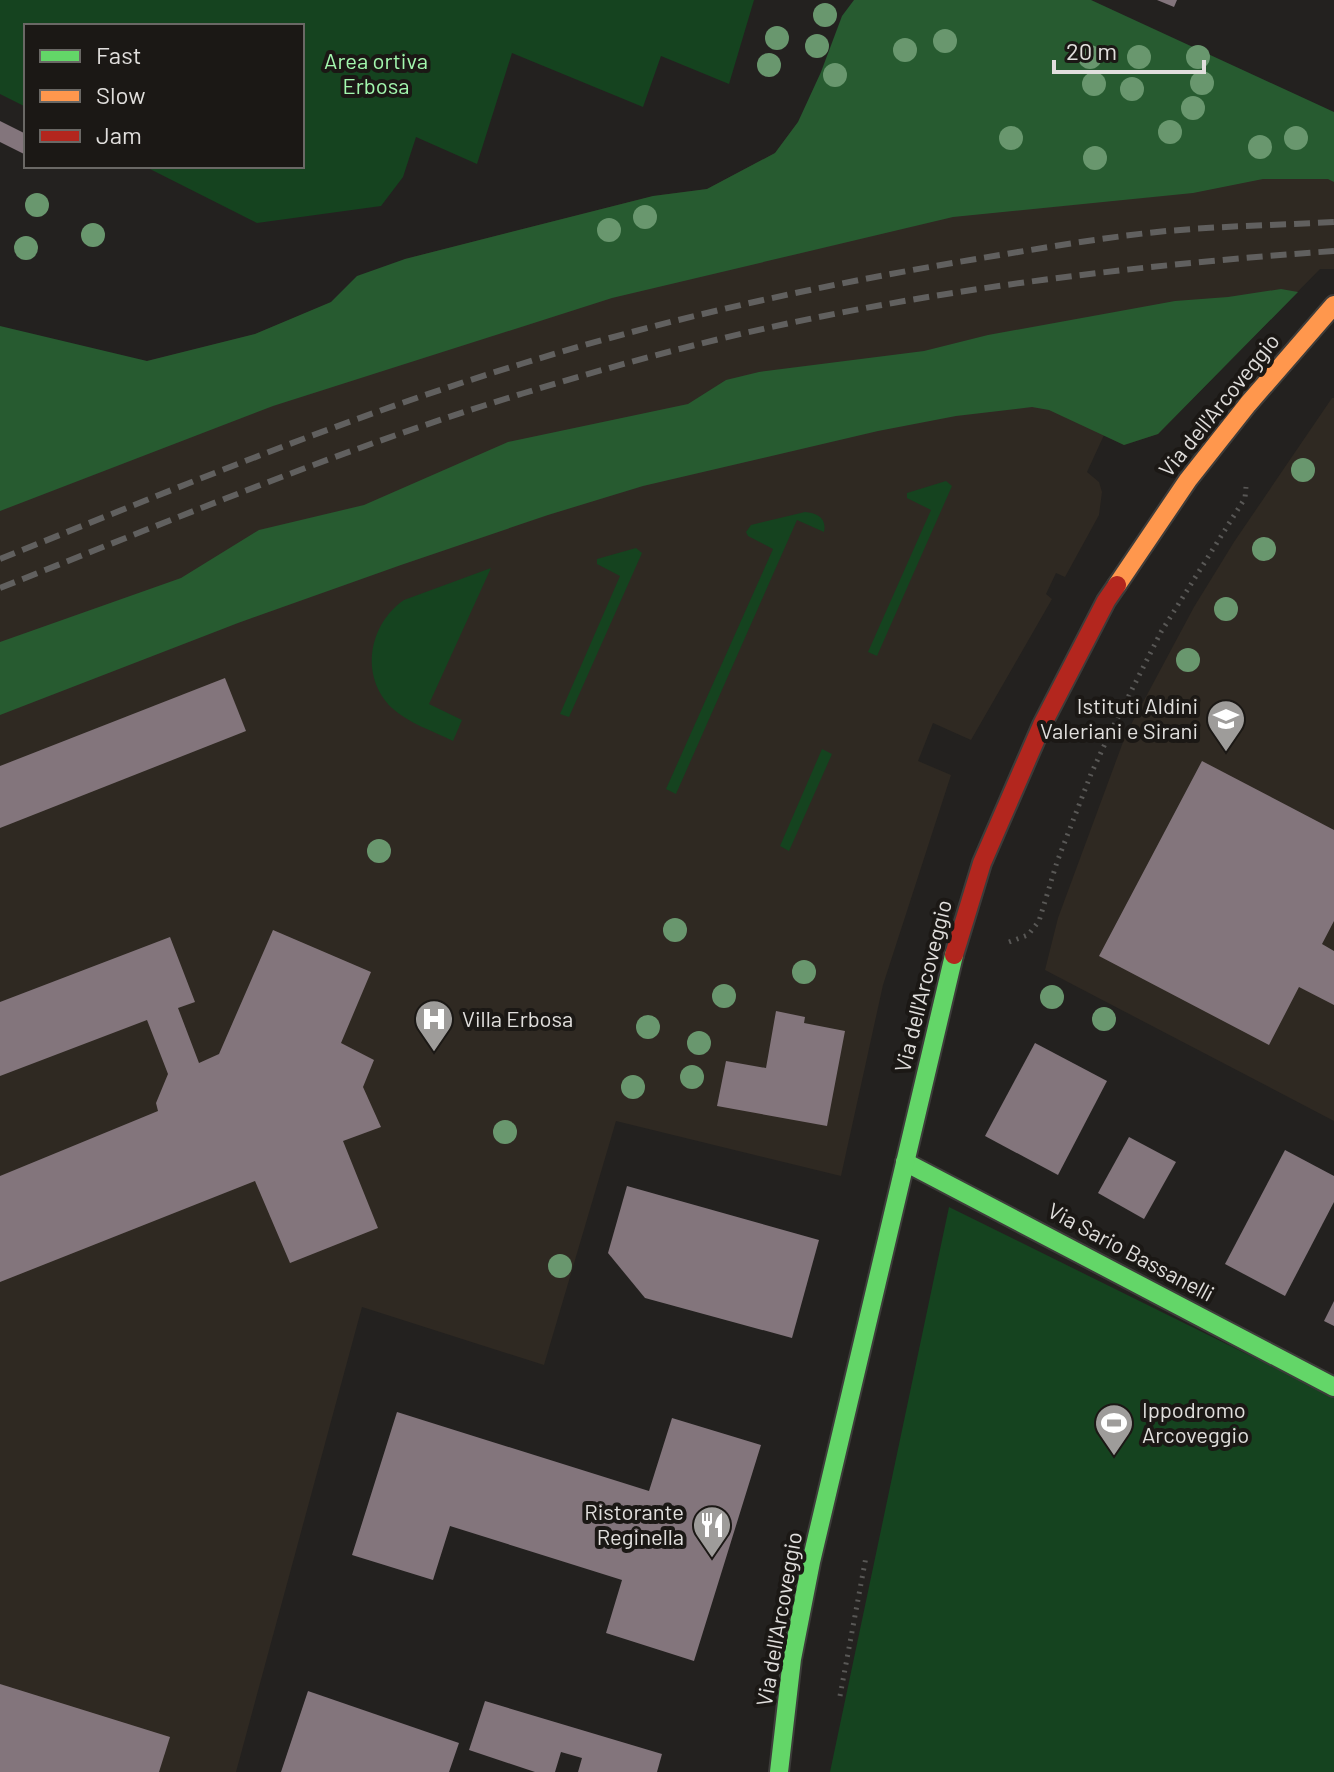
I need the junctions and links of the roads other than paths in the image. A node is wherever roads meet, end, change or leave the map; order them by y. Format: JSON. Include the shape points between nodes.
{"nodes":[{"id":1,"x":1334,"y":305,"type":"edge"},
{"id":2,"x":905,"y":1162,"type":"junction"},
{"id":3,"x":1334,"y":1387,"type":"edge"},
{"id":4,"x":779,"y":1772,"type":"edge"}],
"edges":[{"from":1,"to":2,"type":"street","name":"Via dell'Arcoveggio","via":[[1169,506],[1106,601],[1048,712],[1005,806],[965,914]]},
{"from":2,"to":3,"type":"street","name":"Via Sario Bassanelli"},
{"from":2,"to":4,"type":"street","name":"Via dell'Arcoveggio","via":[[811,1562],[792,1659]]}]}
